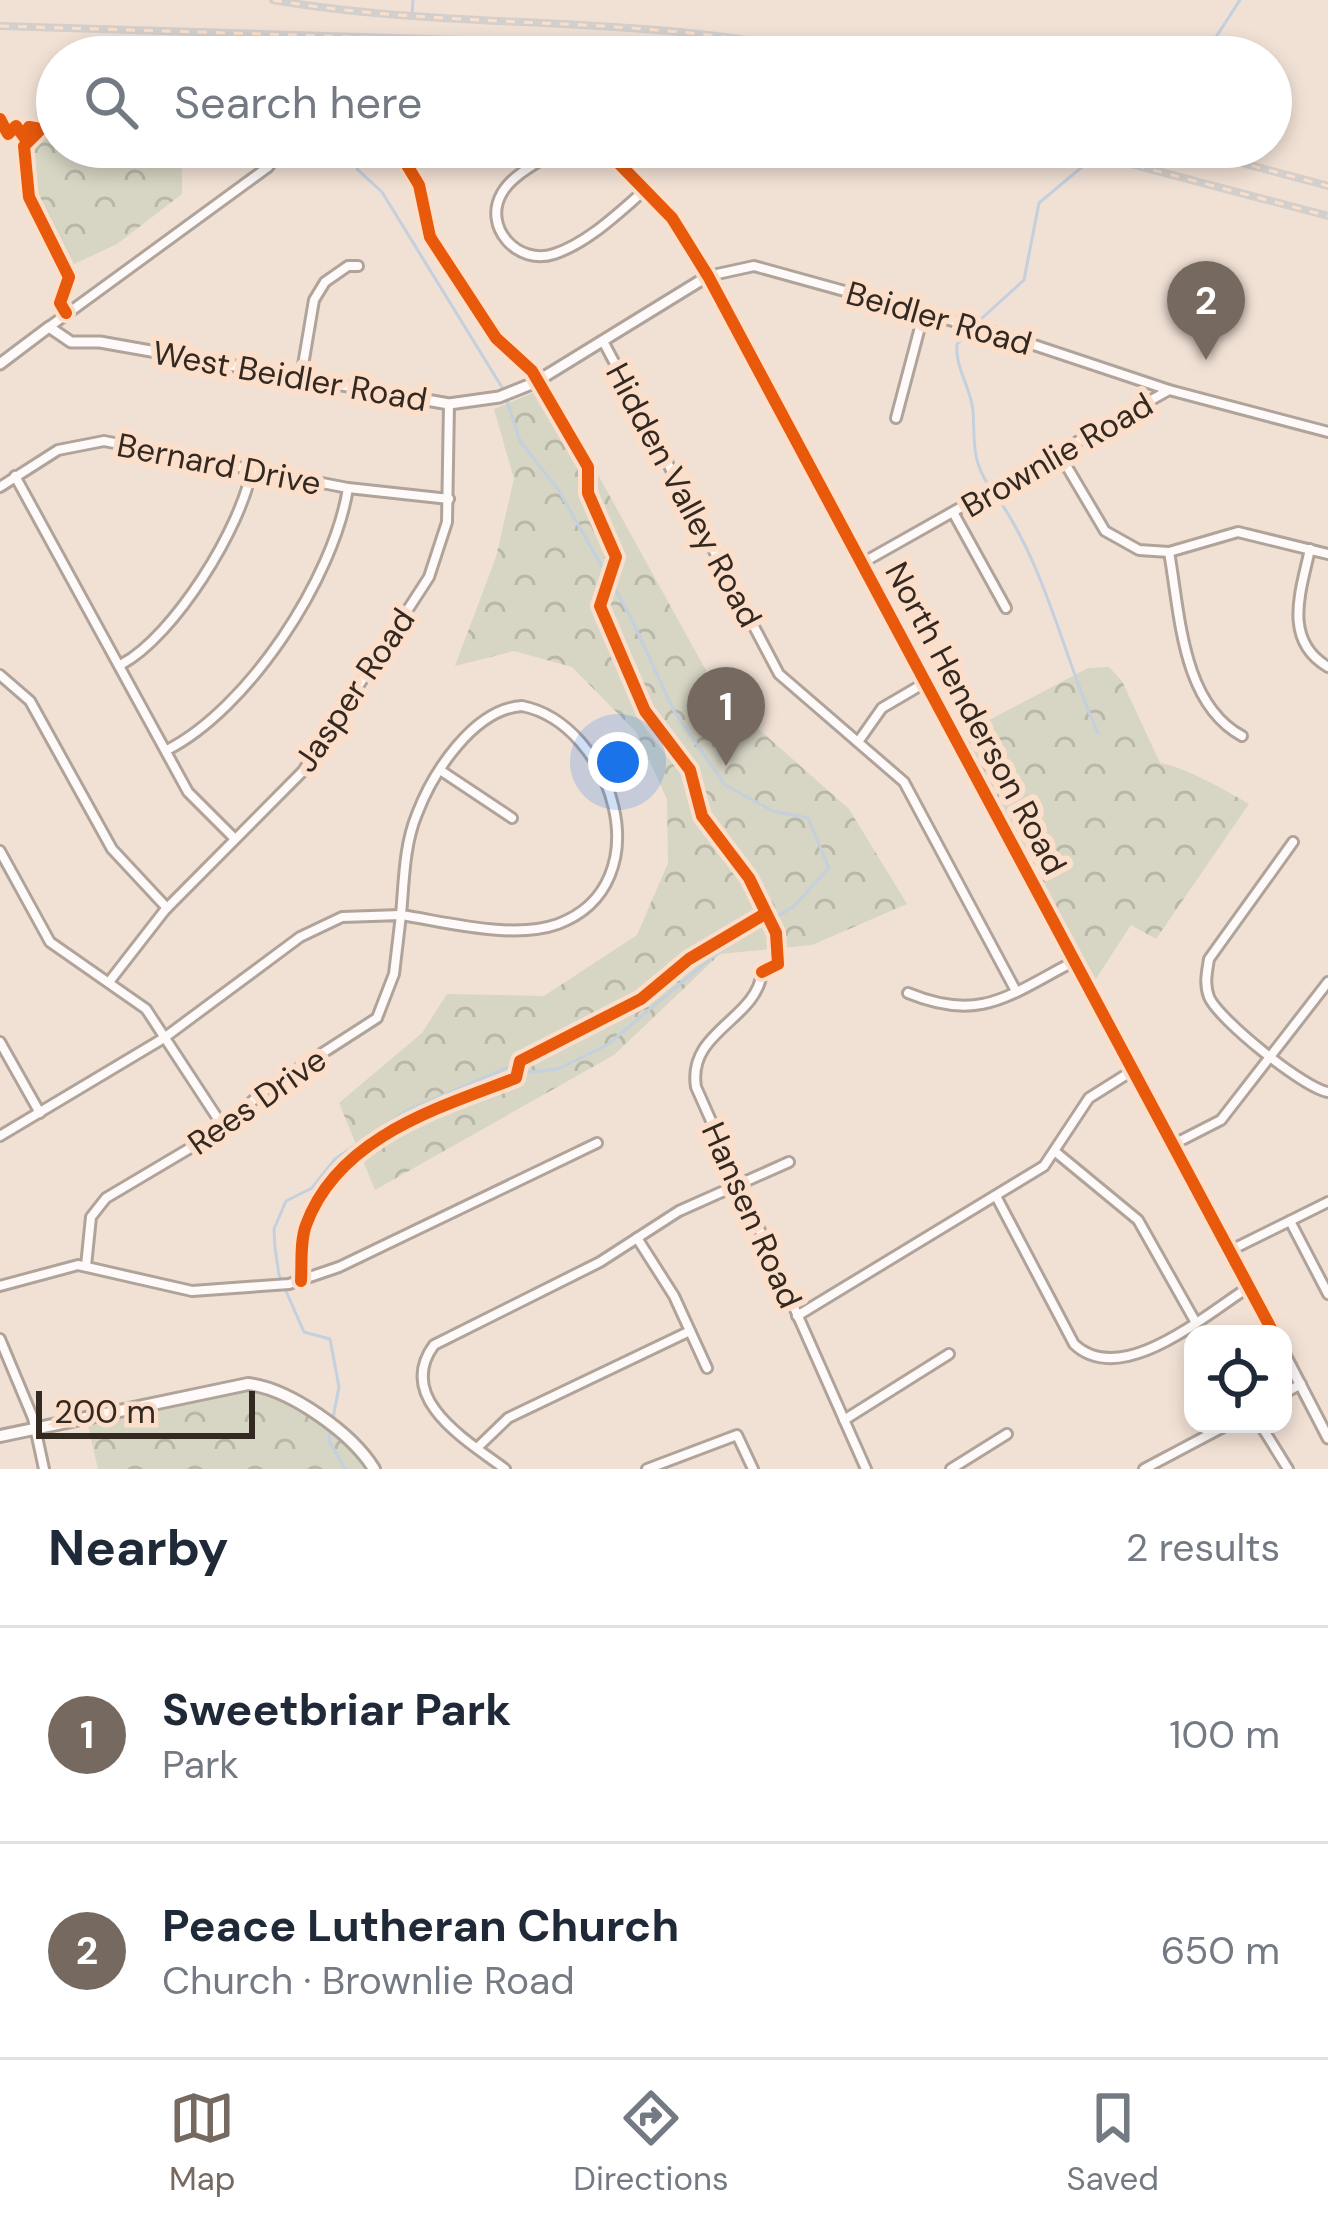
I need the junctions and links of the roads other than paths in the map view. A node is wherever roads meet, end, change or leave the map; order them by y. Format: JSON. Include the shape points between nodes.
{"nodes":[{"id":1,"x":267,"y":168,"type":"edge"},
{"id":2,"x":532,"y":168,"type":"edge"},
{"id":3,"x":624,"y":168,"type":"edge"},
{"id":4,"x":645,"y":190,"type":"junction"},
{"id":5,"x":358,"y":266,"type":"dead end"},
{"id":6,"x":708,"y":276,"type":"junction"},
{"id":7,"x":924,"y":312,"type":"junction"},
{"id":8,"x":49,"y":327,"type":"junction"},
{"id":9,"x":602,"y":340,"type":"junction"},
{"id":10,"x":0,"y":364,"type":"edge"},
{"id":11,"x":302,"y":377,"type":"junction"},
{"id":12,"x":1168,"y":390,"type":"junction"},
{"id":13,"x":449,"y":404,"type":"junction"},
{"id":14,"x":896,"y":418,"type":"dead end"},
{"id":15,"x":1328,"y":432,"type":"edge"},
{"id":16,"x":1060,"y":455,"type":"junction"},
{"id":17,"x":252,"y":469,"type":"junction"},
{"id":18,"x":15,"y":476,"type":"junction"},
{"id":19,"x":0,"y":487,"type":"edge"},
{"id":20,"x":348,"y":488,"type":"junction"},
{"id":21,"x":449,"y":499,"type":"junction"},
{"id":22,"x":954,"y":514,"type":"junction"},
{"id":23,"x":1310,"y":549,"type":"junction"},
{"id":24,"x":1169,"y":552,"type":"junction"},
{"id":25,"x":1328,"y":554,"type":"edge"},
{"id":26,"x":864,"y":562,"type":"junction"},
{"id":27,"x":1006,"y":608,"type":"dead end"},
{"id":28,"x":122,"y":664,"type":"junction"},
{"id":29,"x":1328,"y":668,"type":"edge"},
{"id":30,"x":0,"y":675,"type":"edge"},
{"id":31,"x":928,"y":680,"type":"junction"},
{"id":32,"x":1242,"y":736,"type":"dead end"},
{"id":33,"x":858,"y":742,"type":"junction"},
{"id":34,"x":167,"y":750,"type":"junction"},
{"id":35,"x":442,"y":772,"type":"junction"},
{"id":36,"x":512,"y":818,"type":"dead end"},
{"id":37,"x":235,"y":839,"type":"junction"},
{"id":38,"x":1293,"y":842,"type":"dead end"},
{"id":39,"x":0,"y":851,"type":"edge"},
{"id":40,"x":166,"y":908,"type":"junction"},
{"id":41,"x":401,"y":915,"type":"junction"},
{"id":42,"x":1072,"y":962,"type":"junction"},
{"id":43,"x":762,"y":972,"type":"dead end"},
{"id":44,"x":109,"y":982,"type":"junction"},
{"id":45,"x":1328,"y":982,"type":"edge"},
{"id":46,"x":1016,"y":991,"type":"junction"},
{"id":47,"x":908,"y":993,"type":"dead end"},
{"id":48,"x":164,"y":1037,"type":"junction"},
{"id":49,"x":0,"y":1042,"type":"edge"},
{"id":50,"x":1274,"y":1058,"type":"junction"},
{"id":51,"x":1132,"y":1071,"type":"junction"},
{"id":52,"x":1328,"y":1092,"type":"edge"},
{"id":53,"x":40,"y":1113,"type":"junction"},
{"id":54,"x":224,"y":1128,"type":"junction"},
{"id":55,"x":0,"y":1136,"type":"edge"},
{"id":56,"x":597,"y":1143,"type":"dead end"},
{"id":57,"x":1172,"y":1145,"type":"junction"},
{"id":58,"x":1057,"y":1154,"type":"junction"},
{"id":59,"x":789,"y":1162,"type":"dead end"},
{"id":60,"x":738,"y":1184,"type":"junction"},
{"id":61,"x":997,"y":1198,"type":"junction"},
{"id":62,"x":1328,"y":1202,"type":"edge"},
{"id":63,"x":1290,"y":1221,"type":"junction"},
{"id":64,"x":637,"y":1238,"type":"junction"},
{"id":65,"x":1229,"y":1251,"type":"junction"},
{"id":66,"x":86,"y":1266,"type":"junction"},
{"id":67,"x":0,"y":1286,"type":"edge"},
{"id":68,"x":1249,"y":1287,"type":"junction"},
{"id":69,"x":1328,"y":1294,"type":"edge"},
{"id":70,"x":797,"y":1316,"type":"junction"},
{"id":71,"x":1195,"y":1322,"type":"junction"},
{"id":72,"x":1269,"y":1325,"type":"edge"},
{"id":73,"x":690,"y":1330,"type":"junction"},
{"id":74,"x":0,"y":1340,"type":"edge"},
{"id":75,"x":949,"y":1354,"type":"dead end"},
{"id":76,"x":707,"y":1368,"type":"dead end"},
{"id":77,"x":1292,"y":1368,"type":"edge"},
{"id":78,"x":1301,"y":1384,"type":"junction"},
{"id":79,"x":1292,"y":1389,"type":"edge"},
{"id":80,"x":844,"y":1420,"type":"junction"},
{"id":81,"x":35,"y":1428,"type":"junction"},
{"id":82,"x":1213,"y":1433,"type":"edge"},
{"id":83,"x":1266,"y":1433,"type":"edge"},
{"id":84,"x":1007,"y":1434,"type":"dead end"},
{"id":85,"x":0,"y":1436,"type":"edge"},
{"id":86,"x":1328,"y":1438,"type":"edge"},
{"id":87,"x":477,"y":1448,"type":"junction"},
{"id":88,"x":1149,"y":1468,"type":"edge"},
{"id":89,"x":44,"y":1469,"type":"edge"},
{"id":90,"x":374,"y":1469,"type":"edge"},
{"id":91,"x":505,"y":1469,"type":"edge"},
{"id":92,"x":647,"y":1469,"type":"edge"},
{"id":93,"x":753,"y":1469,"type":"edge"},
{"id":94,"x":866,"y":1469,"type":"edge"},
{"id":95,"x":951,"y":1469,"type":"edge"},
{"id":96,"x":1288,"y":1469,"type":"edge"}],
"edges":[{"from":1,"to":8,"type":"street"},
{"from":2,"to":4,"type":"street","via":[[499,199],[502,236],[526,254],[561,250]]},
{"from":3,"to":4,"type":"street","name":"North Henderson Road"},
{"from":4,"to":6,"type":"street","name":"North Henderson Road"},
{"from":5,"to":11,"type":"street","via":[[319,291]]},
{"from":6,"to":7,"type":"street","name":"Beidler Road","via":[[754,266]]},
{"from":6,"to":9,"type":"street","name":"West Beidler Road"},
{"from":6,"to":26,"type":"street","name":"North Henderson Road"},
{"from":7,"to":12,"type":"street","name":"Beidler Road"},
{"from":7,"to":14,"type":"street"},
{"from":8,"to":10,"type":"street"},
{"from":8,"to":11,"type":"street","name":"West Beidler Road","via":[[71,342]]},
{"from":9,"to":13,"type":"street","name":"West Beidler Road","via":[[505,395]]},
{"from":9,"to":33,"type":"street","name":"Hidden Valley Road","via":[[779,674]]},
{"from":11,"to":13,"type":"street","name":"West Beidler Road"},
{"from":12,"to":15,"type":"street","name":"Brownlie Road"},
{"from":12,"to":16,"type":"street","name":"Brownlie Road"},
{"from":13,"to":21,"type":"street","name":"Jasper Road"},
{"from":16,"to":22,"type":"street","name":"Brownlie Road"},
{"from":16,"to":24,"type":"street","via":[[1105,531],[1139,550]]},
{"from":17,"to":18,"type":"street","name":"Bernard Drive","via":[[104,441],[58,450]]},
{"from":17,"to":20,"type":"street","name":"Bernard Drive"},
{"from":17,"to":28,"type":"street","via":[[235,520],[177,611],[157,640]]},
{"from":18,"to":19,"type":"street","name":"Bernard Drive"},
{"from":18,"to":28,"type":"street"},
{"from":20,"to":21,"type":"street","name":"Bernard Drive"},
{"from":20,"to":34,"type":"street","via":[[328,557],[259,666],[232,704]]},
{"from":21,"to":37,"type":"street","name":"Jasper Road","via":[[428,579],[332,732]]},
{"from":22,"to":26,"type":"street","name":"Brownlie Road"},
{"from":22,"to":27,"type":"street"},
{"from":23,"to":24,"type":"street","via":[[1238,532]]},
{"from":23,"to":25,"type":"street"},
{"from":23,"to":29,"type":"street","via":[[1296,613],[1306,647]]},
{"from":24,"to":32,"type":"street","via":[[1192,668],[1225,727]]},
{"from":26,"to":31,"type":"street","name":"North Henderson Road"},
{"from":28,"to":34,"type":"street"},
{"from":30,"to":40,"type":"street","via":[[30,701],[112,849]]},
{"from":31,"to":33,"type":"street","via":[[882,709]]},
{"from":31,"to":42,"type":"street","name":"North Henderson Road"},
{"from":33,"to":46,"type":"street","name":"Hidden Valley Road","via":[[908,789]]},
{"from":34,"to":37,"type":"street","via":[[188,791]]},
{"from":35,"to":36,"type":"street"},
{"from":35,"to":41,"type":"street","via":[[412,829]]},
{"from":35,"to":41,"type":"street","via":[[485,716],[521,706],[558,717],[606,788],[619,850],[598,896],[556,924],[498,928]]},
{"from":37,"to":40,"type":"street","name":"Jasper Road"},
{"from":38,"to":50,"type":"street","via":[[1209,959],[1205,980],[1218,1011]]},
{"from":39,"to":44,"type":"street","via":[[50,942]]},
{"from":40,"to":44,"type":"street","name":"Jasper Road"},
{"from":41,"to":48,"type":"street","via":[[342,917],[306,933]]},
{"from":41,"to":54,"type":"street","name":"Rees Drive","via":[[394,974],[377,1018],[261,1092]]},
{"from":42,"to":46,"type":"street"},
{"from":42,"to":51,"type":"street","name":"North Henderson Road"},
{"from":43,"to":60,"type":"street","name":"Hansen Road","via":[[758,989],[706,1042],[694,1071]]},
{"from":44,"to":48,"type":"street","via":[[146,1009]]},
{"from":45,"to":50,"type":"street"},
{"from":46,"to":47,"type":"street","via":[[993,1006],[960,1009]]},
{"from":48,"to":53,"type":"street"},
{"from":48,"to":54,"type":"street"},
{"from":49,"to":53,"type":"street"},
{"from":50,"to":52,"type":"street"},
{"from":50,"to":57,"type":"street","via":[[1221,1120]]},
{"from":51,"to":57,"type":"street","name":"North Henderson Road"},
{"from":51,"to":58,"type":"street","via":[[1089,1098]]},
{"from":53,"to":55,"type":"street"},
{"from":54,"to":66,"type":"street","name":"Rees Drive","via":[[100,1203]]},
{"from":56,"to":66,"type":"street","via":[[286,1285],[192,1291]]},
{"from":57,"to":65,"type":"street","name":"North Henderson Road"},
{"from":58,"to":61,"type":"street"},
{"from":58,"to":71,"type":"street","via":[[1138,1220]]},
{"from":59,"to":60,"type":"street"},
{"from":60,"to":64,"type":"street"},
{"from":60,"to":70,"type":"street","name":"Hansen Road"},
{"from":61,"to":70,"type":"street"},
{"from":61,"to":71,"type":"street","via":[[1082,1352],[1124,1362]]},
{"from":62,"to":63,"type":"street"},
{"from":63,"to":65,"type":"street"},
{"from":63,"to":69,"type":"street"},
{"from":64,"to":73,"type":"street"},
{"from":64,"to":87,"type":"street","via":[[429,1351],[423,1378],[430,1401]]},
{"from":65,"to":68,"type":"street","name":"North Henderson Road"},
{"from":66,"to":67,"type":"street"},
{"from":68,"to":71,"type":"street"},
{"from":68,"to":72,"type":"street","name":"North Henderson Road"},
{"from":70,"to":80,"type":"street","name":"Hansen Road"},
{"from":73,"to":76,"type":"street"},
{"from":73,"to":87,"type":"street","via":[[508,1418]]},
{"from":74,"to":81,"type":"street"},
{"from":75,"to":80,"type":"street"},
{"from":77,"to":78,"type":"street"},
{"from":78,"to":79,"type":"street"},
{"from":78,"to":86,"type":"street"},
{"from":80,"to":94,"type":"street","name":"Hansen Road"},
{"from":81,"to":85,"type":"main road"},
{"from":81,"to":89,"type":"street"},
{"from":81,"to":90,"type":"main road","via":[[239,1384],[275,1391]]},
{"from":82,"to":88,"type":"street"},
{"from":83,"to":96,"type":"street"},
{"from":84,"to":95,"type":"street"},
{"from":87,"to":91,"type":"street"},
{"from":92,"to":93,"type":"street","via":[[737,1435]]}]}
